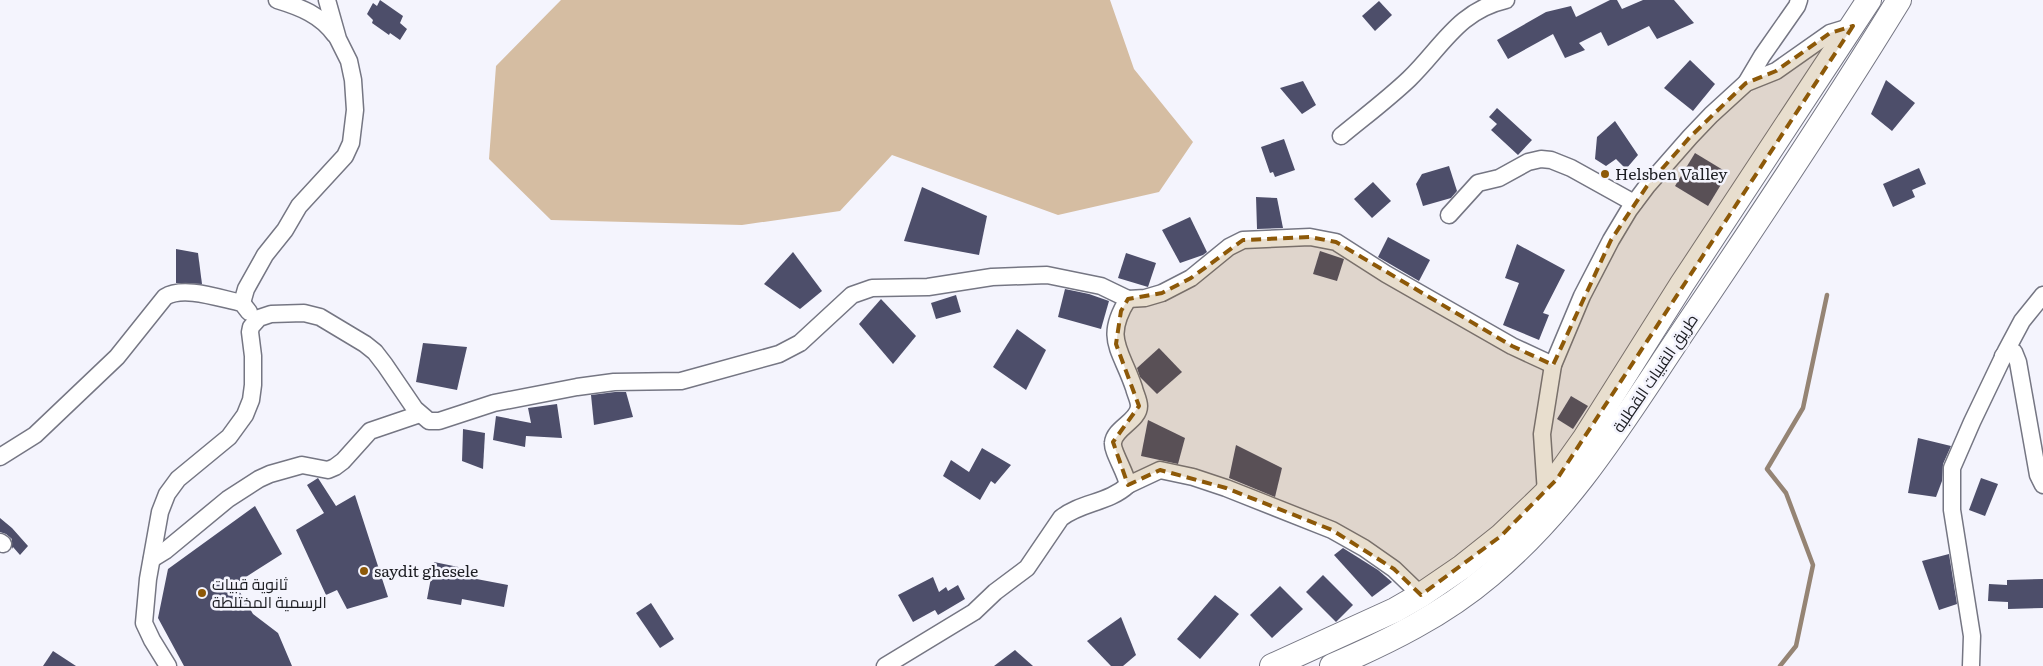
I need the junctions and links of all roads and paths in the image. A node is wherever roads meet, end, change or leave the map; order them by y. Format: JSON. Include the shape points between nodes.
{"nodes":[{"id":1,"x":277,"y":0,"type":"edge"},
{"id":2,"x":327,"y":0,"type":"edge"},
{"id":3,"x":1506,"y":0,"type":"edge"},
{"id":4,"x":1799,"y":0,"type":"edge"},
{"id":5,"x":1869,"y":0,"type":"edge"},
{"id":6,"x":1899,"y":0,"type":"edge"},
{"id":7,"x":1853,"y":26,"type":"junction"},
{"id":8,"x":338,"y":39,"type":"junction"},
{"id":9,"x":1746,"y":83,"type":"junction"},
{"id":10,"x":1341,"y":136,"type":"dead end"},
{"id":11,"x":1634,"y":203,"type":"junction"},
{"id":12,"x":1448,"y":215,"type":"dead end"},
{"id":13,"x":2043,"y":295,"type":"edge"},
{"id":14,"x":1128,"y":299,"type":"junction"},
{"id":15,"x":242,"y":303,"type":"junction"},
{"id":16,"x":255,"y":321,"type":"junction"},
{"id":17,"x":2003,"y":356,"type":"junction"},
{"id":18,"x":1552,"y":364,"type":"junction"},
{"id":19,"x":420,"y":414,"type":"junction"},
{"id":20,"x":0,"y":457,"type":"edge"},
{"id":21,"x":1128,"y":485,"type":"junction"},
{"id":22,"x":2043,"y":485,"type":"edge"},
{"id":23,"x":1546,"y":492,"type":"junction"},
{"id":24,"x":152,"y":559,"type":"junction"},
{"id":25,"x":1421,"y":595,"type":"junction"},
{"id":26,"x":168,"y":666,"type":"edge"},
{"id":27,"x":885,"y":666,"type":"edge"},
{"id":28,"x":1272,"y":666,"type":"edge"},
{"id":29,"x":1332,"y":666,"type":"edge"},
{"id":30,"x":1971,"y":666,"type":"edge"}],
"edges":[{"from":1,"to":8,"type":"street","via":[[313,13],[329,26]]},
{"from":2,"to":8,"type":"street"},
{"from":3,"to":10,"type":"street","via":[[1488,5],[1466,18],[1445,36],[1408,80]]},
{"from":4,"to":9,"type":"street"},
{"from":5,"to":7,"type":"main road"},
{"from":6,"to":29,"type":"main road","name":"طريق القبيات القطلبة","via":[[1651,382],[1590,470],[1560,506],[1533,536],[1463,596],[1392,638]]},
{"from":7,"to":9,"type":"street","via":[[1830,33],[1776,71]]},
{"from":7,"to":23,"type":"main road","via":[[1682,284],[1585,438]]},
{"from":8,"to":15,"type":"street","via":[[349,61],[353,80],[355,110],[351,143],[345,156],[299,206],[265,255]]},
{"from":9,"to":11,"type":"street","via":[[1695,131]]},
{"from":11,"to":12,"type":"street","via":[[1571,168],[1541,159],[1528,162],[1499,178],[1478,183]]},
{"from":11,"to":18,"type":"street","via":[[1582,296]]},
{"from":13,"to":17,"type":"street","via":[[2022,322]]},
{"from":14,"to":18,"type":"street","via":[[1162,293],[1184,282],[1243,240],[1310,237],[1336,242],[1512,346]]},
{"from":14,"to":19,"type":"street","via":[[1101,286],[1047,274],[992,277],[928,287],[872,288],[852,295],[789,349],[697,377],[680,381],[614,382],[577,387],[494,403],[439,421],[429,421]]},
{"from":14,"to":21,"type":"street","via":[[1117,320],[1115,336],[1139,406],[1136,414],[1114,438],[1113,446]]},
{"from":15,"to":16,"type":"street"},
{"from":15,"to":20,"type":"street","via":[[188,292],[171,293],[118,357],[35,435]]},
{"from":16,"to":19,"type":"street","via":[[272,314],[304,313],[331,323],[375,352]]},
{"from":16,"to":24,"type":"street","via":[[250,332],[253,385],[245,415],[229,437],[178,479],[167,494],[160,512]]},
{"from":17,"to":22,"type":"street","via":[[2014,352],[2018,362],[2038,475]]},
{"from":17,"to":30,"type":"street","via":[[1952,468],[1952,510],[1972,636]]},
{"from":18,"to":23,"type":"street","via":[[1542,434]]},
{"from":19,"to":24,"type":"street","via":[[370,431],[343,462],[328,470],[302,465],[259,479]]},
{"from":21,"to":25,"type":"street","via":[[1160,470],[1193,476],[1226,488],[1332,530],[1364,548]]},
{"from":21,"to":27,"type":"street","via":[[1110,498],[1069,512],[1061,518],[1027,568],[974,612]]},
{"from":23,"to":25,"type":"main road","via":[[1501,536]]},
{"from":24,"to":26,"type":"street","via":[[144,622]]},
{"from":25,"to":28,"type":"main road"}]}
